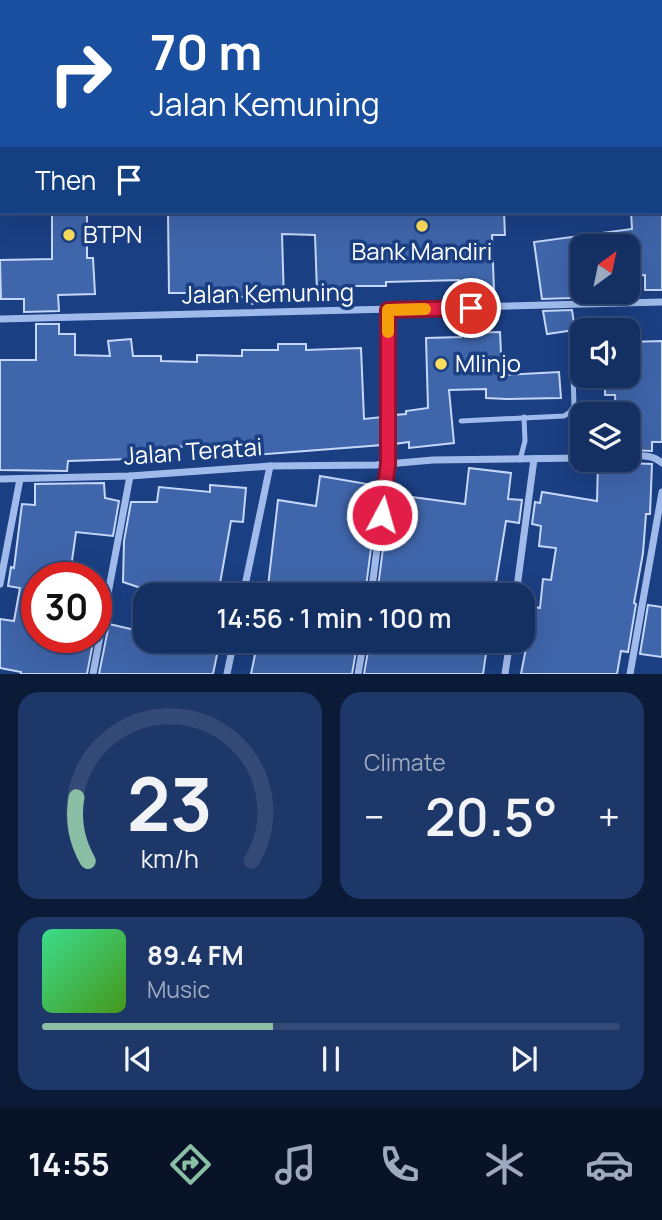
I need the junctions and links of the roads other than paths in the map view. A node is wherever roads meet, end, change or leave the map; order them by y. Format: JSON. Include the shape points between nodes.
{"nodes":[{"id":1,"x":662,"y":302,"type":"edge"},
{"id":2,"x":388,"y":310,"type":"junction"},
{"id":3,"x":0,"y":319,"type":"edge"},
{"id":4,"x":573,"y":388,"type":"edge"},
{"id":5,"x":524,"y":417,"type":"junction"},
{"id":6,"x":461,"y":421,"type":"dead end"},
{"id":7,"x":640,"y":455,"type":"edge"},
{"id":8,"x":570,"y":458,"type":"edge"},
{"id":9,"x":534,"y":459,"type":"junction"},
{"id":10,"x":520,"y":460,"type":"junction"},
{"id":11,"x":662,"y":463,"type":"edge"},
{"id":12,"x":388,"y":464,"type":"junction"},
{"id":13,"x":270,"y":466,"type":"junction"},
{"id":14,"x":130,"y":476,"type":"junction"},
{"id":15,"x":0,"y":479,"type":"edge"},
{"id":16,"x":20,"y":479,"type":"junction"},
{"id":17,"x":662,"y":492,"type":"edge"},
{"id":18,"x":246,"y":583,"type":"edge"},
{"id":19,"x":373,"y":583,"type":"edge"},
{"id":20,"x":518,"y":583,"type":"edge"},
{"id":21,"x":0,"y":584,"type":"edge"},
{"id":22,"x":231,"y":653,"type":"edge"},
{"id":23,"x":361,"y":653,"type":"edge"},
{"id":24,"x":508,"y":653,"type":"edge"},
{"id":25,"x":93,"y":674,"type":"edge"},
{"id":26,"x":227,"y":674,"type":"edge"},
{"id":27,"x":358,"y":674,"type":"edge"},
{"id":28,"x":505,"y":674,"type":"edge"},
{"id":29,"x":629,"y":674,"type":"edge"}],
"edges":[{"from":1,"to":2,"type":"street","name":"Jalan Kemuning"},
{"from":2,"to":3,"type":"street","name":"Jalan Kemuning"},
{"from":2,"to":12,"type":"street"},
{"from":4,"to":5,"type":"lane","via":[[574,406],[564,416]]},
{"from":5,"to":6,"type":"lane"},
{"from":5,"to":10,"type":"lane"},
{"from":7,"to":11,"type":"street","via":[[656,457]]},
{"from":8,"to":9,"type":"street","name":"Jalan Teratai"},
{"from":9,"to":10,"type":"street","name":"Jalan Teratai"},
{"from":9,"to":20,"type":"street"},
{"from":10,"to":12,"type":"street","name":"Jalan Teratai"},
{"from":12,"to":13,"type":"street","name":"Jalan Teratai"},
{"from":12,"to":19,"type":"street"},
{"from":13,"to":14,"type":"street","name":"Jalan Teratai"},
{"from":13,"to":18,"type":"street"},
{"from":14,"to":16,"type":"street","name":"Jalan Teratai"},
{"from":14,"to":25,"type":"street"},
{"from":15,"to":16,"type":"street","name":"Jalan Teratai"},
{"from":16,"to":21,"type":"street"},
{"from":17,"to":29,"type":"street"},
{"from":22,"to":26,"type":"street"},
{"from":23,"to":27,"type":"street"},
{"from":24,"to":28,"type":"street"}]}
